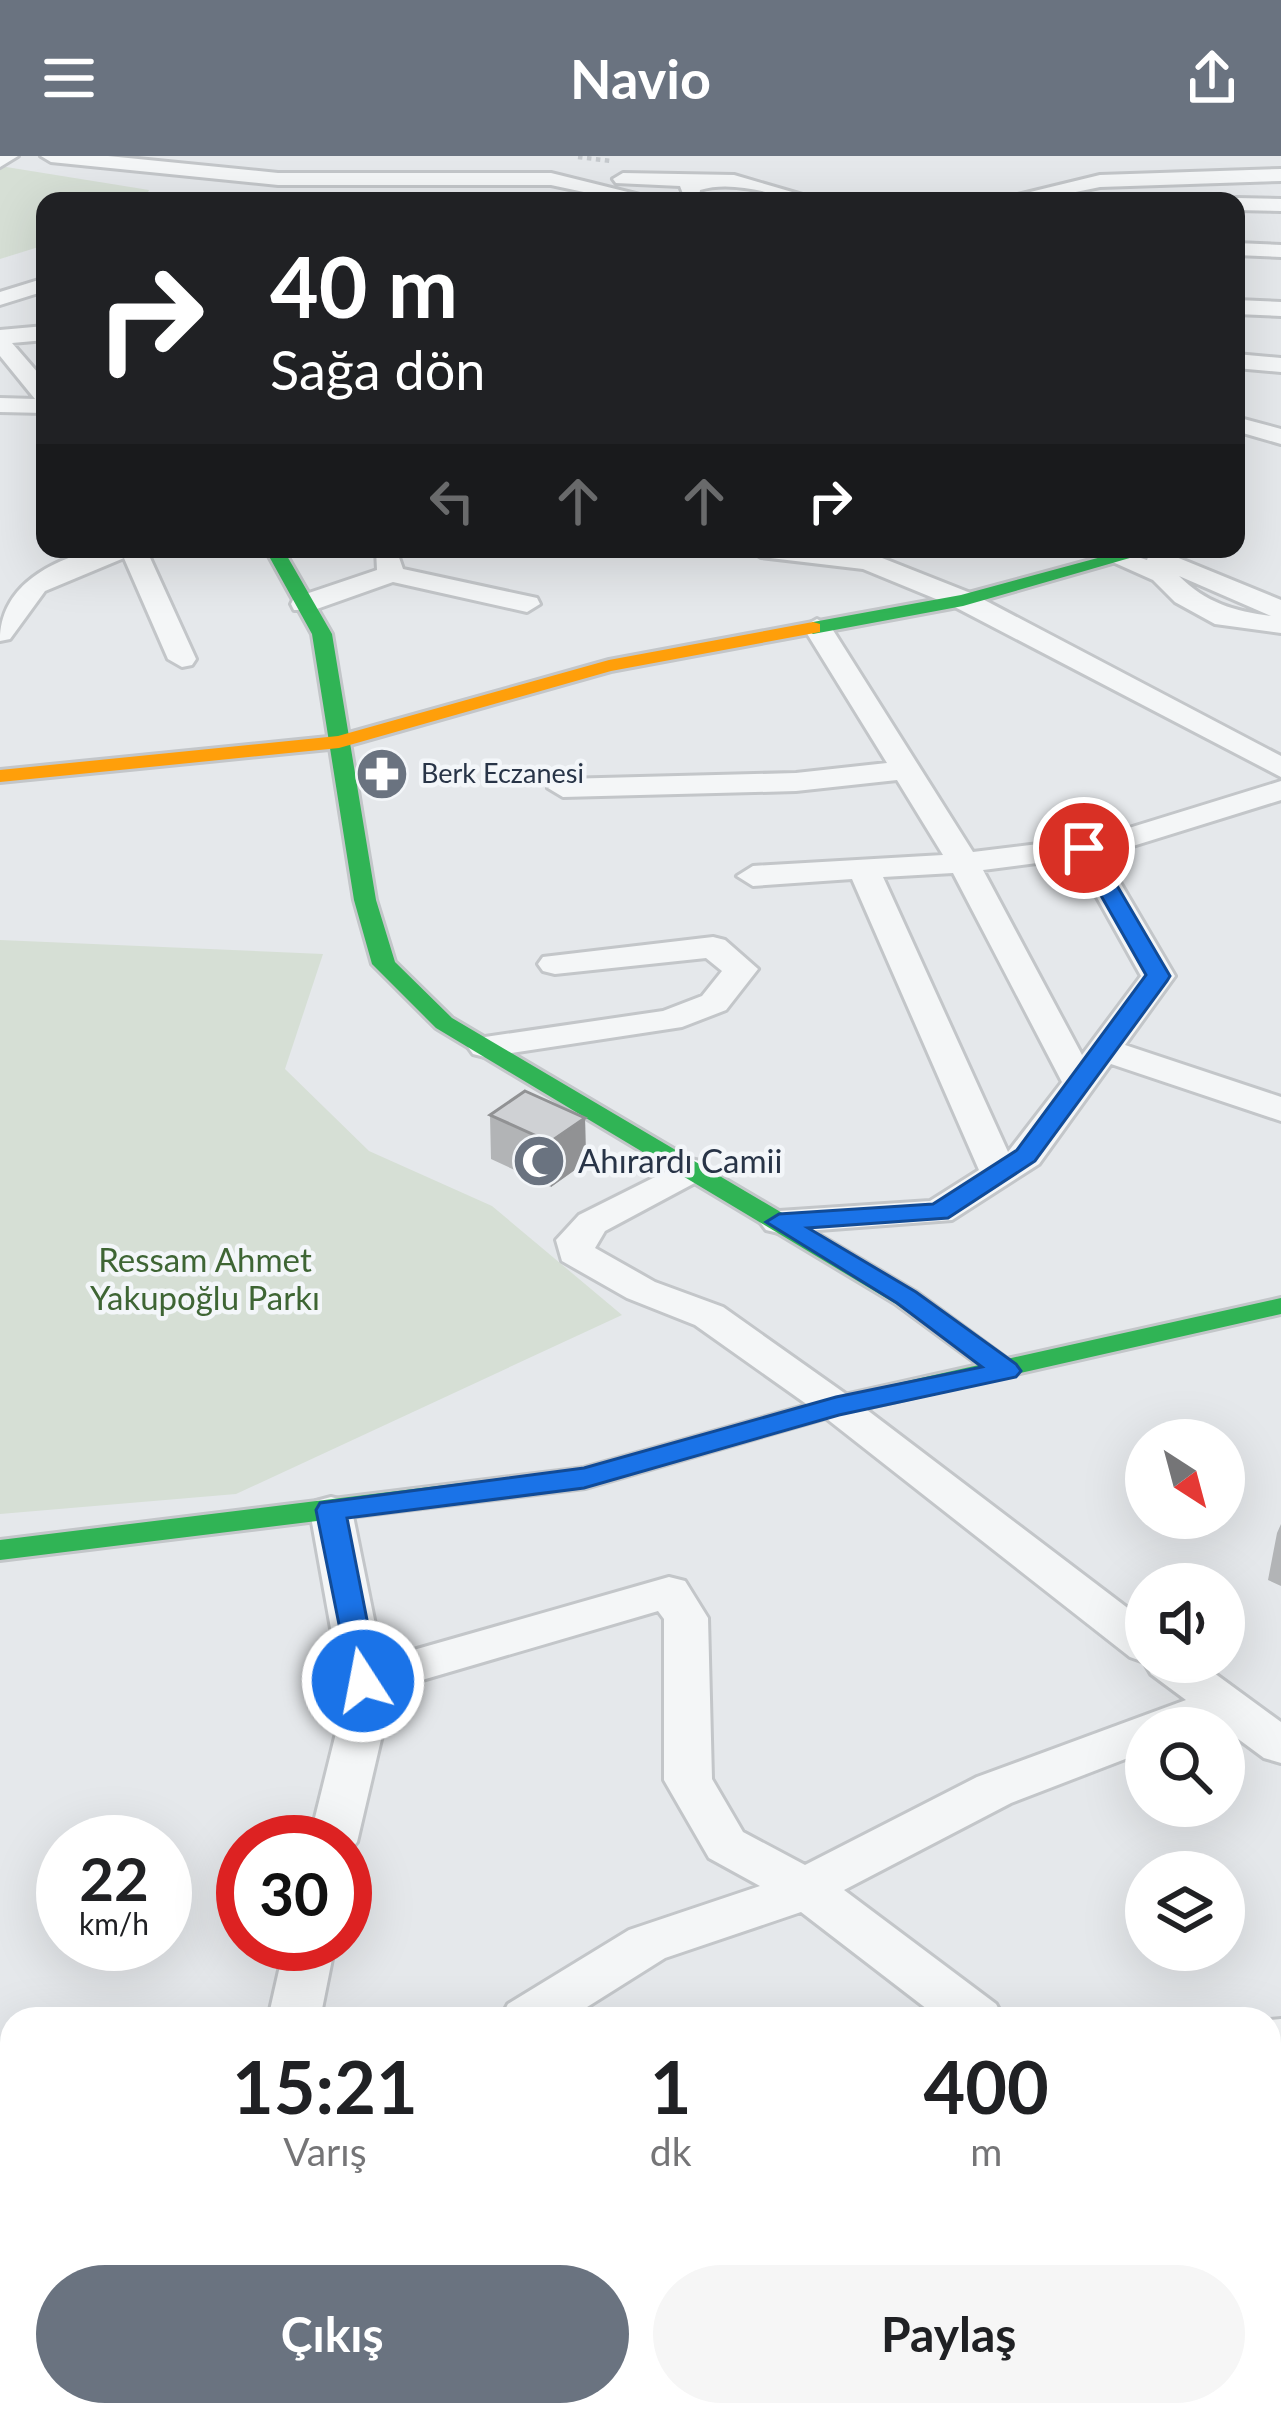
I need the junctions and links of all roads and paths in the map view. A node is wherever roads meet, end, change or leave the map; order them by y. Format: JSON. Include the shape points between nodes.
{"nodes":[{"id":1,"x":8,"y":156,"type":"edge"},
{"id":2,"x":51,"y":156,"type":"edge"},
{"id":3,"x":1152,"y":156,"type":"edge"},
{"id":4,"x":0,"y":161,"type":"edge"},
{"id":5,"x":1281,"y":175,"type":"edge"},
{"id":6,"x":551,"y":179,"type":"junction"},
{"id":7,"x":701,"y":190,"type":"edge"},
{"id":8,"x":612,"y":192,"type":"edge"},
{"id":9,"x":777,"y":192,"type":"edge"},
{"id":10,"x":1038,"y":192,"type":"joint"},
{"id":11,"x":1245,"y":204,"type":"edge"},
{"id":12,"x":1281,"y":205,"type":"edge"},
{"id":13,"x":1245,"y":249,"type":"edge"},
{"id":14,"x":1281,"y":251,"type":"edge"},
{"id":15,"x":36,"y":287,"type":"edge"},
{"id":16,"x":0,"y":299,"type":"edge"},
{"id":17,"x":1245,"y":307,"type":"edge"},
{"id":18,"x":1281,"y":309,"type":"edge"},
{"id":19,"x":36,"y":335,"type":"edge"},
{"id":20,"x":1,"y":343,"type":"edge"},
{"id":21,"x":1245,"y":362,"type":"edge"},
{"id":22,"x":1281,"y":365,"type":"edge"},
{"id":23,"x":36,"y":385,"type":"edge"},
{"id":24,"x":0,"y":405,"type":"edge"},
{"id":25,"x":36,"y":406,"type":"edge"},
{"id":26,"x":1245,"y":427,"type":"edge"},
{"id":27,"x":1281,"y":437,"type":"edge"},
{"id":28,"x":105,"y":558,"type":"edge"},
{"id":29,"x":134,"y":558,"type":"edge"},
{"id":30,"x":279,"y":558,"type":"edge"},
{"id":31,"x":878,"y":558,"type":"edge"},
{"id":32,"x":1117,"y":558,"type":"edge"},
{"id":33,"x":1145,"y":558,"type":"edge"},
{"id":34,"x":1154,"y":558,"type":"edge"},
{"id":35,"x":388,"y":562,"type":"edge"},
{"id":36,"x":57,"y":575,"type":"junction"},
{"id":37,"x":0,"y":583,"type":"edge"},
{"id":38,"x":963,"y":600,"type":"junction"},
{"id":39,"x":304,"y":604,"type":"junction"},
{"id":40,"x":527,"y":604,"type":"dead end"},
{"id":41,"x":1281,"y":610,"type":"edge"},
{"id":42,"x":1281,"y":625,"type":"edge"},
{"id":43,"x":817,"y":627,"type":"junction"},
{"id":44,"x":0,"y":633,"type":"edge"},
{"id":45,"x":182,"y":659,"type":"dead end"},
{"id":46,"x":339,"y":742,"type":"junction"},
{"id":47,"x":1281,"y":768,"type":"edge"},
{"id":48,"x":905,"y":770,"type":"junction"},
{"id":49,"x":0,"y":776,"type":"edge"},
{"id":50,"x":563,"y":788,"type":"dead end"},
{"id":51,"x":1281,"y":790,"type":"edge"},
{"id":52,"x":1084,"y":848,"type":"junction"},
{"id":53,"x":964,"y":863,"type":"junction"},
{"id":54,"x":863,"y":869,"type":"junction"},
{"id":55,"x":753,"y":876,"type":"dead end"},
{"id":56,"x":555,"y":964,"type":"dead end"},
{"id":57,"x":485,"y":1047,"type":"junction"},
{"id":58,"x":1103,"y":1050,"type":"junction"},
{"id":59,"x":1080,"y":1083,"type":"junction"},
{"id":60,"x":1281,"y":1110,"type":"edge"},
{"id":61,"x":691,"y":1170,"type":"junction"},
{"id":62,"x":999,"y":1173,"type":"junction"},
{"id":63,"x":779,"y":1222,"type":"junction"},
{"id":64,"x":1281,"y":1306,"type":"edge"},
{"id":65,"x":1006,"y":1371,"type":"junction"},
{"id":66,"x":836,"y":1406,"type":"junction"},
{"id":67,"x":331,"y":1510,"type":"junction"},
{"id":68,"x":0,"y":1550,"type":"edge"},
{"id":69,"x":1125,"y":1630,"type":"edge"},
{"id":70,"x":363,"y":1681,"type":"junction"},
{"id":71,"x":1193,"y":1683,"type":"edge"},
{"id":72,"x":1220,"y":1705,"type":"junction"},
{"id":73,"x":1215,"y":1707,"type":"edge"},
{"id":74,"x":1125,"y":1741,"type":"edge"},
{"id":75,"x":1281,"y":1746,"type":"edge"},
{"id":76,"x":340,"y":1815,"type":"edge"},
{"id":77,"x":805,"y":1888,"type":"junction"},
{"id":78,"x":304,"y":1971,"type":"edge"},
{"id":79,"x":296,"y":2007,"type":"edge"},
{"id":80,"x":545,"y":2007,"type":"edge"},
{"id":81,"x":962,"y":2007,"type":"edge"}],
"edges":[{"from":1,"to":4,"type":"street"},
{"from":2,"to":6,"type":"street","via":[[278,178]]},
{"from":3,"to":10,"type":"street","via":[[1159,159],[1022,182]]},
{"from":5,"to":10,"type":"street","via":[[1100,181]]},
{"from":6,"to":7,"type":"street"},
{"from":6,"to":8,"type":"street"},
{"from":7,"to":9,"type":"street","via":[[738,182]]},
{"from":11,"to":12,"type":"street"},
{"from":13,"to":14,"type":"street"},
{"from":15,"to":16,"type":"street"},
{"from":17,"to":18,"type":"street"},
{"from":19,"to":20,"type":"street"},
{"from":20,"to":23,"type":"street"},
{"from":21,"to":22,"type":"street"},
{"from":24,"to":25,"type":"street"},
{"from":26,"to":27,"type":"street"},
{"from":28,"to":36,"type":"street"},
{"from":29,"to":45,"type":"street"},
{"from":30,"to":39,"type":"street"},
{"from":31,"to":38,"type":"street"},
{"from":32,"to":38,"type":"street"},
{"from":33,"to":42,"type":"street","via":[[1184,596],[1225,619]]},
{"from":34,"to":41,"type":"street"},
{"from":35,"to":39,"type":"street"},
{"from":35,"to":40,"type":"street"},
{"from":36,"to":37,"type":"street"},
{"from":36,"to":44,"type":"street","via":[[36,586]]},
{"from":38,"to":43,"type":"street"},
{"from":38,"to":47,"type":"street"},
{"from":39,"to":46,"type":"street","via":[[322,634]]},
{"from":43,"to":46,"type":"street","via":[[608,666]]},
{"from":43,"to":48,"type":"street"},
{"from":46,"to":49,"type":"street"},
{"from":46,"to":57,"type":"street","via":[[384,964],[444,1023]]},
{"from":48,"to":50,"type":"street","via":[[796,782]]},
{"from":48,"to":53,"type":"street"},
{"from":51,"to":52,"type":"street"},
{"from":52,"to":53,"type":"street"},
{"from":52,"to":58,"type":"street","via":[[1158,976]]},
{"from":53,"to":54,"type":"street"},
{"from":53,"to":59,"type":"street"},
{"from":54,"to":55,"type":"street"},
{"from":54,"to":62,"type":"street"},
{"from":56,"to":57,"type":"street","via":[[713,947],[741,969],[714,1004],[670,1020]]},
{"from":57,"to":61,"type":"street"},
{"from":58,"to":59,"type":"street"},
{"from":58,"to":60,"type":"street"},
{"from":59,"to":62,"type":"street","via":[[1026,1156]]},
{"from":61,"to":63,"type":"street"},
{"from":61,"to":66,"type":"street","via":[[592,1222],[574,1240],[576,1253],[709,1316]]},
{"from":62,"to":63,"type":"street","via":[[939,1212]]},
{"from":63,"to":65,"type":"street","via":[[907,1298]]},
{"from":64,"to":65,"type":"street"},
{"from":65,"to":66,"type":"street"},
{"from":66,"to":67,"type":"street","via":[[584,1478]]},
{"from":66,"to":69,"type":"street"},
{"from":67,"to":68,"type":"street"},
{"from":67,"to":70,"type":"street"},
{"from":70,"to":76,"type":"street","via":[[367,1701]]},
{"from":70,"to":77,"type":"street","via":[[669,1592],[686,1618],[688,1780],[726,1845]]},
{"from":71,"to":72,"type":"street"},
{"from":72,"to":73,"type":"street"},
{"from":72,"to":75,"type":"street"},
{"from":74,"to":77,"type":"street","via":[[994,1790]]},
{"from":77,"to":80,"type":"street","via":[[646,1945]]},
{"from":77,"to":81,"type":"street"},
{"from":78,"to":79,"type":"street"}]}
